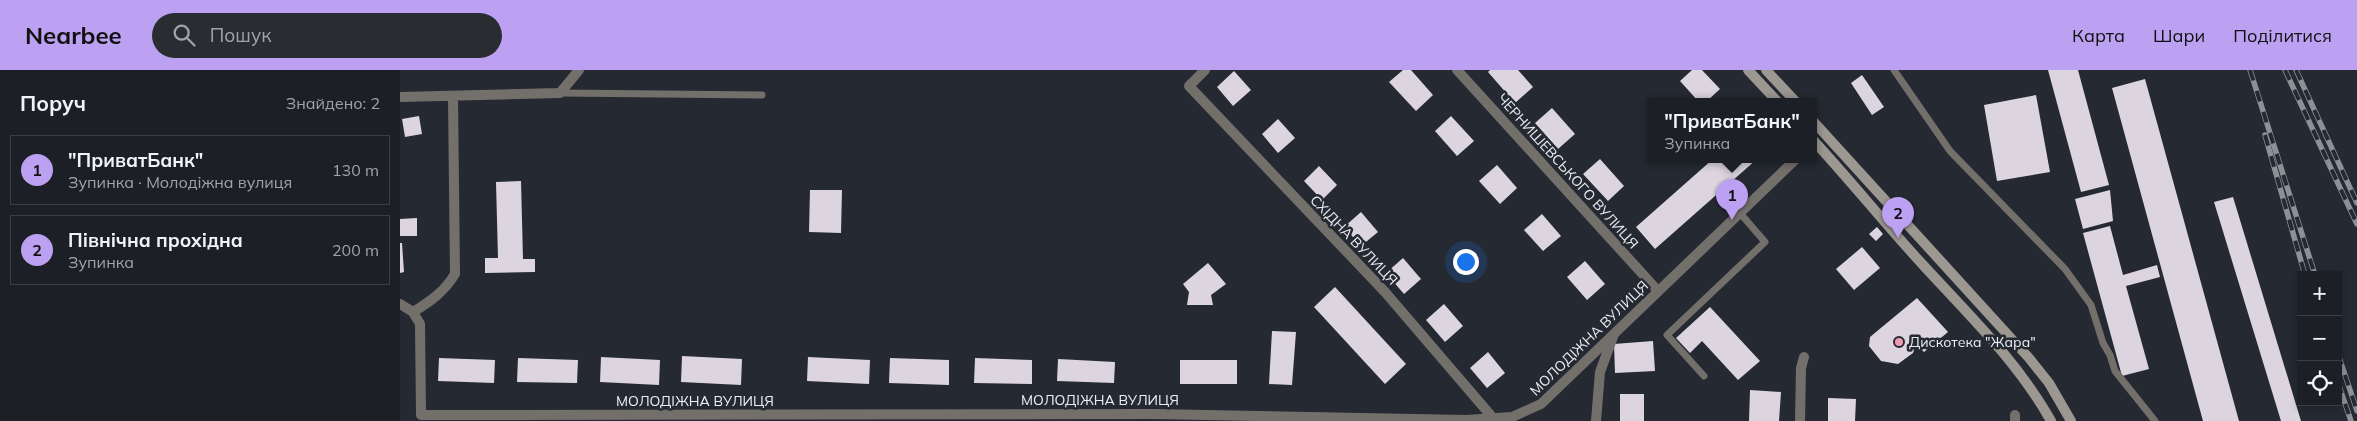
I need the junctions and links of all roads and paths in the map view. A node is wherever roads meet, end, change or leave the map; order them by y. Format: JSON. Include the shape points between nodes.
{"nodes":[{"id":1,"x":579,"y":70,"type":"edge"},
{"id":2,"x":1205,"y":70,"type":"edge"},
{"id":3,"x":1457,"y":70,"type":"edge"},
{"id":4,"x":1748,"y":70,"type":"edge"},
{"id":5,"x":1766,"y":70,"type":"edge"},
{"id":6,"x":1894,"y":70,"type":"edge"},
{"id":7,"x":560,"y":94,"type":"junction"},
{"id":8,"x":762,"y":96,"type":"dead end"},
{"id":9,"x":400,"y":97,"type":"edge"},
{"id":10,"x":453,"y":97,"type":"junction"},
{"id":11,"x":1774,"y":98,"type":"edge"},
{"id":12,"x":1792,"y":98,"type":"edge"},
{"id":13,"x":1817,"y":125,"type":"edge"},
{"id":14,"x":1824,"y":133,"type":"junction"},
{"id":15,"x":1817,"y":139,"type":"edge"},
{"id":16,"x":1817,"y":145,"type":"edge"},
{"id":17,"x":1792,"y":163,"type":"edge"},
{"id":18,"x":1740,"y":213,"type":"junction"},
{"id":19,"x":1658,"y":291,"type":"junction"},
{"id":20,"x":400,"y":304,"type":"edge"},
{"id":21,"x":412,"y":312,"type":"junction"},
{"id":22,"x":1615,"y":330,"type":"junction"},
{"id":23,"x":1804,"y":357,"type":"dead end"},
{"id":24,"x":1704,"y":376,"type":"dead end"},
{"id":25,"x":1154,"y":417,"type":"edge"},
{"id":26,"x":421,"y":418,"type":"edge"},
{"id":27,"x":861,"y":418,"type":"edge"},
{"id":28,"x":1493,"y":418,"type":"junction"},
{"id":29,"x":1596,"y":421,"type":"edge"},
{"id":30,"x":1800,"y":421,"type":"edge"},
{"id":31,"x":2052,"y":421,"type":"edge"},
{"id":32,"x":2071,"y":421,"type":"edge"},
{"id":33,"x":2155,"y":421,"type":"edge"}],
"edges":[{"from":1,"to":7,"type":"street"},
{"from":2,"to":28,"type":"street","name":"СХІДНА ВУЛИЦЯ","via":[[1188,86],[1386,292]]},
{"from":3,"to":19,"type":"street","name":"ЧЕРНИШЕВСЬКОГО ВУЛИЦЯ"},
{"from":4,"to":11,"type":"main road"},
{"from":5,"to":12,"type":"main road"},
{"from":6,"to":33,"type":"lane","via":[[1950,151],[2065,269],[2091,305],[2115,370]]},
{"from":7,"to":8,"type":"lane"},
{"from":7,"to":10,"type":"street"},
{"from":9,"to":10,"type":"street"},
{"from":10,"to":21,"type":"street","via":[[456,274],[435,299]]},
{"from":13,"to":14,"type":"main road"},
{"from":14,"to":15,"type":"street"},
{"from":14,"to":32,"type":"main road","via":[[2029,358],[2049,383]]},
{"from":16,"to":31,"type":"main road","via":[[2007,357]]},
{"from":17,"to":18,"type":"street","name":"МОЛОДІЖНА ВУЛИЦЯ"},
{"from":18,"to":19,"type":"street","name":"МОЛОДІЖНА ВУЛИЦЯ"},
{"from":18,"to":24,"type":"lane","via":[[1764,242],[1667,335]]},
{"from":19,"to":22,"type":"street","name":"МОЛОДІЖНА ВУЛИЦЯ"},
{"from":20,"to":21,"type":"street"},
{"from":21,"to":26,"type":"street","name":"МОЛОДІЖНА ВУЛИЦЯ","via":[[420,324]]},
{"from":22,"to":28,"type":"street","name":"МОЛОДІЖНА ВУЛИЦЯ","via":[[1540,404],[1512,417]]},
{"from":22,"to":29,"type":"street","via":[[1600,372]]},
{"from":23,"to":30,"type":"street"},
{"from":25,"to":27,"type":"street","name":"МОЛОДІЖНА ВУЛИЦЯ"},
{"from":25,"to":28,"type":"street","name":"МОЛОДІЖНА ВУЛИЦЯ"},
{"from":26,"to":27,"type":"street","name":"МОЛОДІЖНА ВУЛИЦЯ"}]}
